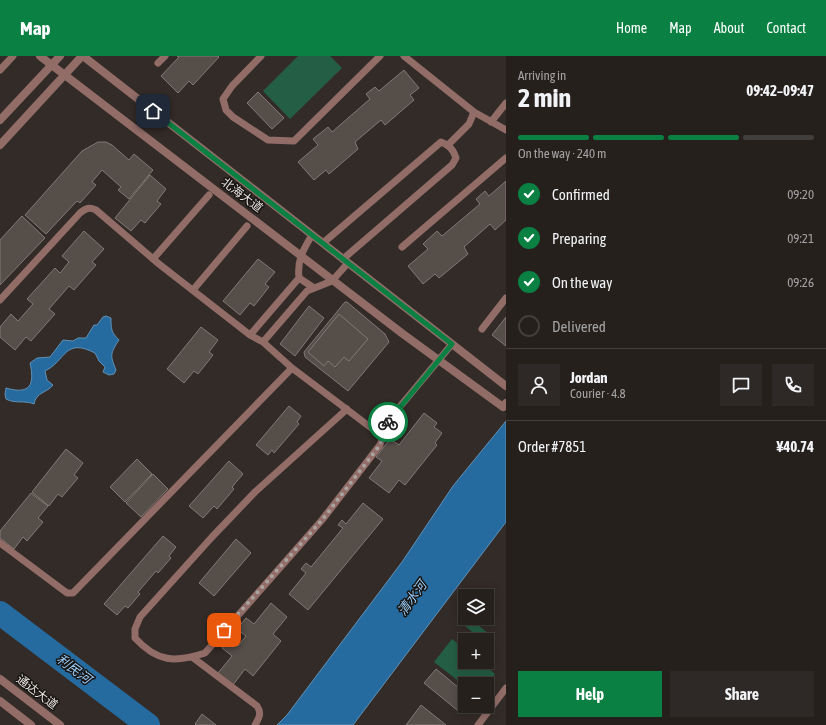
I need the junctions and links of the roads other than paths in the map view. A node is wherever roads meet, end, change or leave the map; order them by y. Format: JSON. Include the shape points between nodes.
{"nodes":[{"id":1,"x":13,"y":56,"type":"edge"},
{"id":2,"x":40,"y":56,"type":"edge"},
{"id":3,"x":60,"y":56,"type":"edge"},
{"id":4,"x":82,"y":56,"type":"edge"},
{"id":5,"x":165,"y":56,"type":"edge"},
{"id":6,"x":261,"y":56,"type":"edge"},
{"id":7,"x":380,"y":56,"type":"edge"},
{"id":8,"x":404,"y":56,"type":"edge"},
{"id":9,"x":158,"y":63,"type":"dead end"},
{"id":10,"x":52,"y":65,"type":"junction"},
{"id":11,"x":0,"y":70,"type":"edge"},
{"id":12,"x":65,"y":75,"type":"junction"},
{"id":13,"x":506,"y":103,"type":"edge"},
{"id":14,"x":474,"y":112,"type":"junction"},
{"id":15,"x":0,"y":120,"type":"edge"},
{"id":16,"x":491,"y":122,"type":"junction"},
{"id":17,"x":506,"y":130,"type":"edge"},
{"id":18,"x":0,"y":145,"type":"edge"},
{"id":19,"x":448,"y":145,"type":"junction"},
{"id":20,"x":506,"y":158,"type":"edge"},
{"id":21,"x":210,"y":195,"type":"dead end"},
{"id":22,"x":247,"y":226,"type":"dead end"},
{"id":23,"x":312,"y":235,"type":"junction"},
{"id":24,"x":323,"y":243,"type":"junction"},
{"id":25,"x":402,"y":247,"type":"dead end"},
{"id":26,"x":300,"y":255,"type":"junction"},
{"id":27,"x":152,"y":259,"type":"junction"},
{"id":28,"x":345,"y":261,"type":"junction"},
{"id":29,"x":299,"y":278,"type":"junction"},
{"id":30,"x":334,"y":280,"type":"junction"},
{"id":31,"x":314,"y":288,"type":"junction"},
{"id":32,"x":193,"y":290,"type":"junction"},
{"id":33,"x":506,"y":298,"type":"edge"},
{"id":34,"x":0,"y":300,"type":"edge"},
{"id":35,"x":482,"y":329,"type":"dead end"},
{"id":36,"x":250,"y":335,"type":"junction"},
{"id":37,"x":263,"y":342,"type":"junction"},
{"id":38,"x":452,"y":344,"type":"junction"},
{"id":39,"x":439,"y":360,"type":"junction"},
{"id":40,"x":292,"y":368,"type":"junction"},
{"id":41,"x":506,"y":386,"type":"edge"},
{"id":42,"x":506,"y":403,"type":"edge"},
{"id":43,"x":346,"y":409,"type":"junction"},
{"id":44,"x":378,"y":433,"type":"junction"},
{"id":45,"x":0,"y":542,"type":"edge"},
{"id":46,"x":192,"y":657,"type":"junction"},
{"id":47,"x":0,"y":679,"type":"edge"},
{"id":48,"x":506,"y":688,"type":"edge"},
{"id":49,"x":0,"y":701,"type":"edge"},
{"id":50,"x":31,"y":725,"type":"edge"},
{"id":51,"x":60,"y":725,"type":"edge"},
{"id":52,"x":255,"y":725,"type":"edge"},
{"id":53,"x":478,"y":725,"type":"edge"}],
"edges":[{"from":1,"to":11,"type":"lane"},
{"from":2,"to":10,"type":"street","name":"北海大道"},
{"from":3,"to":10,"type":"street"},
{"from":4,"to":12,"type":"street"},
{"from":4,"to":23,"type":"street","name":"北海大道"},
{"from":5,"to":9,"type":"lane"},
{"from":6,"to":7,"type":"lane","via":[[223,99],[226,110],[233,118],[268,140],[280,142],[294,141]]},
{"from":8,"to":14,"type":"lane"},
{"from":10,"to":12,"type":"street","name":"北海大道"},
{"from":10,"to":15,"type":"street"},
{"from":12,"to":18,"type":"street"},
{"from":12,"to":26,"type":"street","name":"北海大道"},
{"from":13,"to":16,"type":"lane"},
{"from":14,"to":16,"type":"lane"},
{"from":14,"to":19,"type":"lane","via":[[469,124]]},
{"from":16,"to":17,"type":"lane"},
{"from":19,"to":24,"type":"lane","via":[[440,142]]},
{"from":19,"to":28,"type":"lane","via":[[456,158],[452,165]]},
{"from":20,"to":25,"type":"lane"},
{"from":21,"to":27,"type":"lane"},
{"from":22,"to":32,"type":"lane"},
{"from":23,"to":24,"type":"street","name":"北海大道"},
{"from":23,"to":26,"type":"lane"},
{"from":24,"to":28,"type":"street","name":"北海大道"},
{"from":26,"to":29,"type":"lane"},
{"from":26,"to":30,"type":"street","name":"北海大道"},
{"from":27,"to":32,"type":"lane"},
{"from":27,"to":34,"type":"lane","via":[[96,210],[86,208]]},
{"from":28,"to":30,"type":"lane"},
{"from":28,"to":38,"type":"street","name":"北海大道"},
{"from":29,"to":31,"type":"lane"},
{"from":29,"to":36,"type":"lane"},
{"from":30,"to":31,"type":"lane"},
{"from":30,"to":39,"type":"street","name":"北海大道"},
{"from":31,"to":37,"type":"lane","via":[[307,291]]},
{"from":32,"to":36,"type":"lane"},
{"from":33,"to":35,"type":"lane"},
{"from":36,"to":37,"type":"lane"},
{"from":37,"to":40,"type":"lane"},
{"from":38,"to":39,"type":"lane"},
{"from":38,"to":41,"type":"street","name":"北海大道"},
{"from":39,"to":42,"type":"street","name":"北海大道","via":[[503,407]]},
{"from":39,"to":44,"type":"lane"},
{"from":40,"to":43,"type":"lane"},
{"from":40,"to":45,"type":"lane","via":[[73,594],[68,593]]},
{"from":43,"to":44,"type":"lane"},
{"from":43,"to":46,"type":"lane","via":[[255,492],[140,617],[135,629],[135,638],[143,646],[173,660]]},
{"from":44,"to":46,"type":"lane","via":[[382,439],[380,445],[322,520],[204,652]]},
{"from":46,"to":52,"type":"lane","via":[[257,706],[260,717]]},
{"from":47,"to":51,"type":"street","name":"通达大道"},
{"from":48,"to":53,"type":"lane"},
{"from":49,"to":50,"type":"street"}]}
